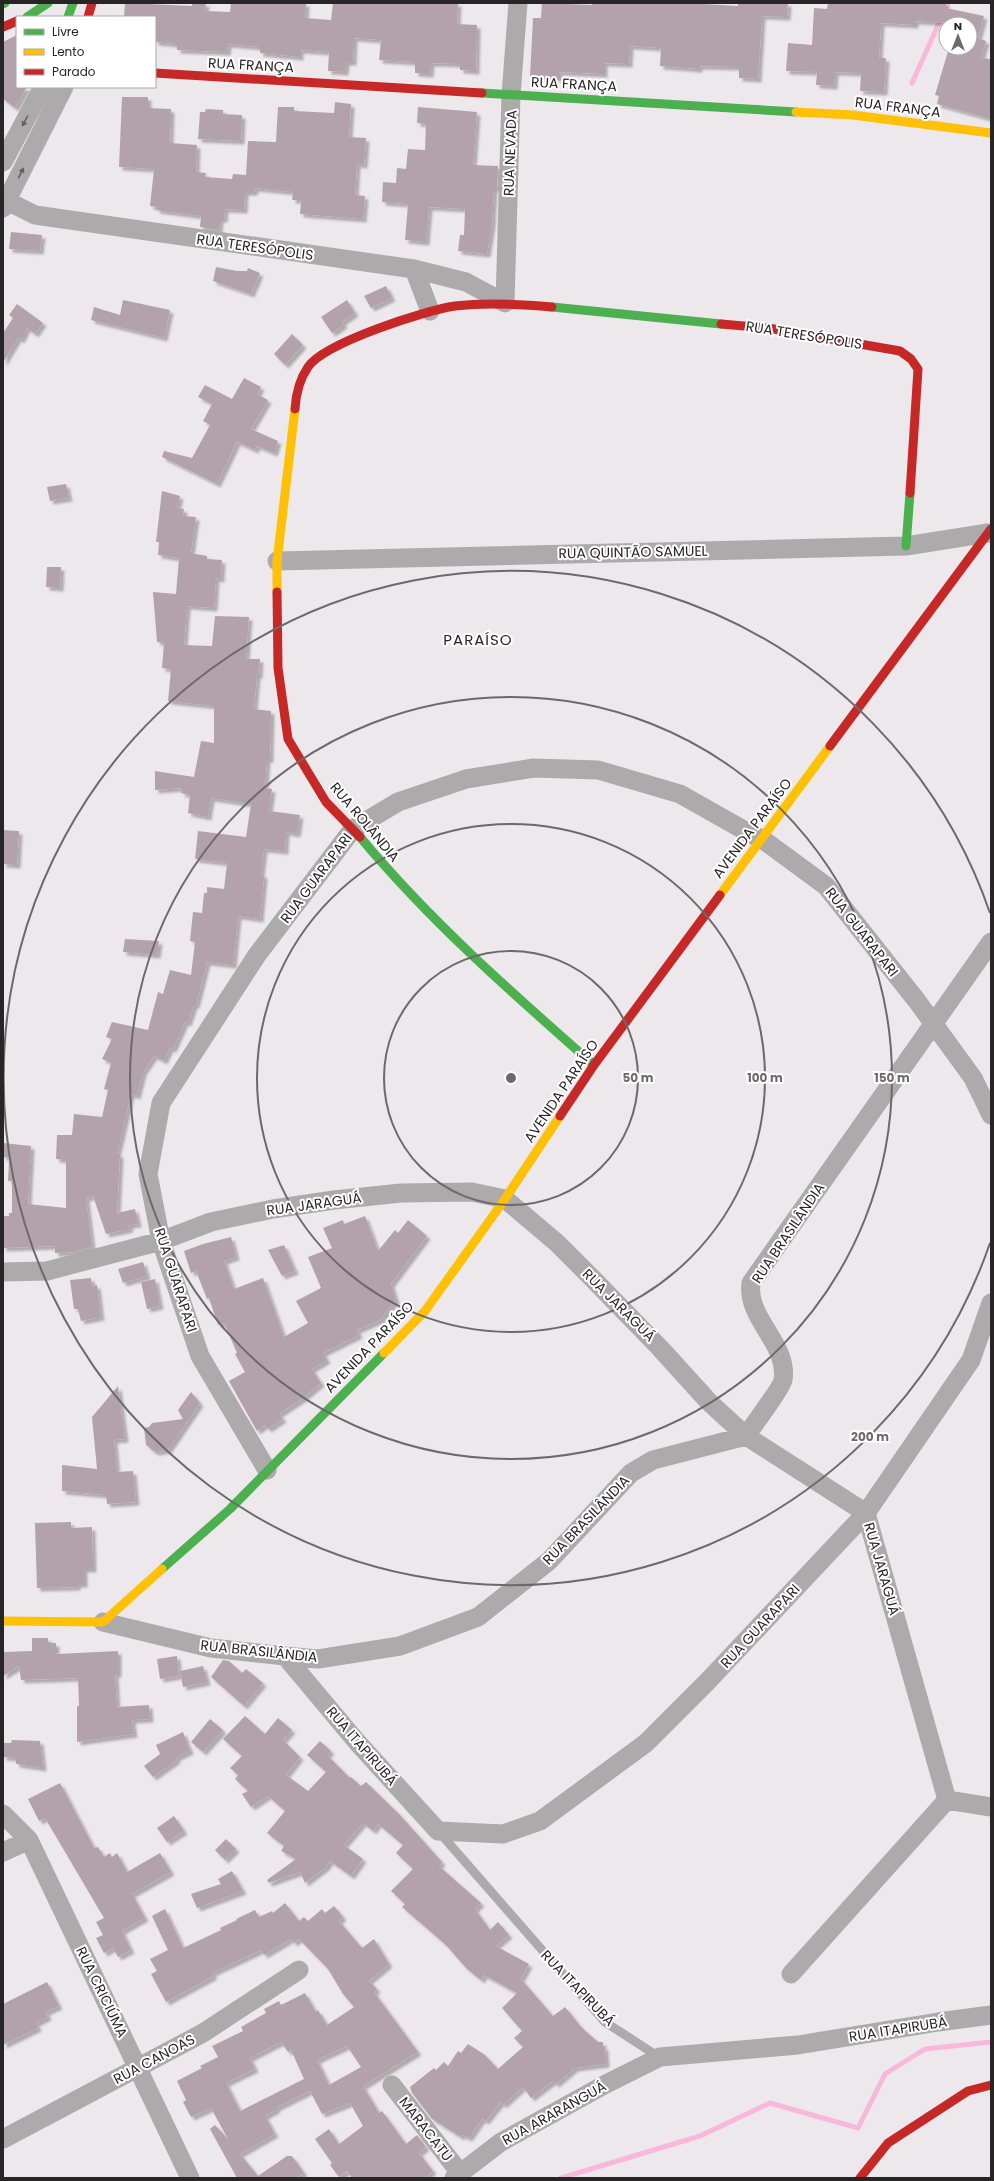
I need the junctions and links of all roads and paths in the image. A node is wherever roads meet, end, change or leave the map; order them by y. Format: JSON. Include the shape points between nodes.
{"nodes":[{"id":1,"x":48,"y":3,"type":"edge"},
{"id":2,"x":73,"y":3,"type":"edge"},
{"id":3,"x":92,"y":3,"type":"edge"},
{"id":4,"x":518,"y":3,"type":"edge"},
{"id":5,"x":28,"y":16,"type":"edge"},
{"id":6,"x":68,"y":16,"type":"edge"},
{"id":7,"x":88,"y":16,"type":"edge"},
{"id":8,"x":16,"y":21,"type":"edge"},
{"id":9,"x":3,"y":27,"type":"edge"},
{"id":10,"x":156,"y":73,"type":"edge"},
{"id":11,"x":42,"y":88,"type":"edge"},
{"id":12,"x":63,"y":88,"type":"edge"},
{"id":13,"x":511,"y":95,"type":"junction"},
{"id":14,"x":991,"y":133,"type":"edge"},
{"id":15,"x":3,"y":162,"type":"edge"},
{"id":16,"x":4,"y":202,"type":"edge"},
{"id":17,"x":414,"y":270,"type":"junction"},
{"id":18,"x":505,"y":303,"type":"junction"},
{"id":19,"x":430,"y":311,"type":"junction"},
{"id":20,"x":288,"y":470,"type":"joint"},
{"id":21,"x":990,"y":531,"type":"edge"},
{"id":22,"x":906,"y":546,"type":"junction"},
{"id":23,"x":276,"y":561,"type":"junction"},
{"id":24,"x":353,"y":829,"type":"junction"},
{"id":25,"x":762,"y":838,"type":"junction"},
{"id":26,"x":991,"y":942,"type":"edge"},
{"id":27,"x":934,"y":1024,"type":"junction"},
{"id":28,"x":594,"y":1065,"type":"junction"},
{"id":29,"x":991,"y":1115,"type":"edge"},
{"id":30,"x":505,"y":1199,"type":"junction"},
{"id":31,"x":161,"y":1241,"type":"junction"},
{"id":32,"x":3,"y":1272,"type":"edge"},
{"id":33,"x":991,"y":1303,"type":"edge"},
{"id":34,"x":746,"y":1436,"type":"junction"},
{"id":35,"x":267,"y":1470,"type":"junction"},
{"id":36,"x":866,"y":1513,"type":"junction"},
{"id":37,"x":3,"y":1621,"type":"edge"},
{"id":38,"x":103,"y":1622,"type":"junction"},
{"id":39,"x":285,"y":1656,"type":"junction"},
{"id":40,"x":947,"y":1800,"type":"junction"},
{"id":41,"x":991,"y":1807,"type":"edge"},
{"id":42,"x":3,"y":1814,"type":"edge"},
{"id":43,"x":438,"y":1831,"type":"junction"},
{"id":44,"x":29,"y":1840,"type":"junction"},
{"id":45,"x":3,"y":1852,"type":"edge"},
{"id":46,"x":299,"y":1970,"type":"dead end"},
{"id":47,"x":791,"y":1974,"type":"dead end"},
{"id":48,"x":991,"y":2015,"type":"edge"},
{"id":49,"x":660,"y":2057,"type":"junction"},
{"id":50,"x":139,"y":2068,"type":"junction"},
{"id":51,"x":392,"y":2085,"type":"dead end"},
{"id":52,"x":991,"y":2086,"type":"edge"},
{"id":53,"x":3,"y":2139,"type":"edge"},
{"id":54,"x":457,"y":2176,"type":"edge"},
{"id":55,"x":190,"y":2178,"type":"edge"},
{"id":56,"x":860,"y":2178,"type":"edge"}],
"edges":[{"from":1,"to":5,"type":"street"},
{"from":2,"to":6,"type":"street"},
{"from":3,"to":7,"type":"street"},
{"from":4,"to":13,"type":"street","name":"RUA NEVADA"},
{"from":8,"to":9,"type":"street"},
{"from":10,"to":13,"type":"street","name":"RUA FRANÇA"},
{"from":11,"to":15,"type":"street","one_way":true},
{"from":16,"to":12,"type":"street","one_way":true},
{"from":13,"to":14,"type":"street","name":"RUA FRANÇA","via":[[854,114]]},
{"from":13,"to":18,"type":"street","name":"RUA NEVADA"},
{"from":16,"to":17,"type":"street","name":"RUA TERESÓPOLIS","via":[[36,215]]},
{"from":17,"to":18,"type":"street","name":"RUA TERESÓPOLIS","via":[[466,282]]},
{"from":17,"to":19,"type":"street"},
{"from":18,"to":19,"type":"street","name":"RUA TERESÓPOLIS","via":[[455,306]]},
{"from":18,"to":22,"type":"street","name":"RUA TERESÓPOLIS","via":[[768,328],[900,351],[912,359],[918,369]]},
{"from":19,"to":20,"type":"street","name":"RUA TERESÓPOLIS","via":[[355,337],[336,346],[309,365],[297,388]]},
{"from":20,"to":23,"type":"street","name":"RUA ROLÂNDIA"},
{"from":21,"to":22,"type":"street","name":"RUA QUINTÃO SAMUEL"},
{"from":21,"to":25,"type":"street","name":"AVENIDA PARAÍSO"},
{"from":22,"to":23,"type":"street","name":"RUA QUINTÃO SAMUEL"},
{"from":23,"to":24,"type":"street","name":"RUA ROLÂNDIA","via":[[278,668],[288,739],[326,802]]},
{"from":24,"to":25,"type":"street","name":"RUA GUARAPARI","via":[[398,802],[466,779],[534,768],[598,770],[680,794],[748,833]]},
{"from":24,"to":28,"type":"street","name":"RUA ROLÂNDIA","via":[[390,873],[488,971]]},
{"from":24,"to":31,"type":"street","name":"RUA GUARAPARI","via":[[257,955],[160,1103],[148,1174]]},
{"from":25,"to":27,"type":"street","name":"RUA GUARAPARI","via":[[826,886]]},
{"from":25,"to":28,"type":"street","name":"AVENIDA PARAÍSO"},
{"from":26,"to":27,"type":"street","name":"RUA BRASILÂNDIA"},
{"from":27,"to":29,"type":"street","name":"RUA GUARAPARI","via":[[973,1078]]},
{"from":27,"to":34,"type":"street","name":"RUA BRASILÂNDIA","via":[[751,1284],[750,1294],[754,1307],[782,1364],[783,1381]]},
{"from":28,"to":30,"type":"street","name":"AVENIDA PARAÍSO"},
{"from":30,"to":31,"type":"street","name":"RUA JARAGUÁ","via":[[472,1192],[401,1194],[334,1200],[211,1222]]},
{"from":30,"to":34,"type":"street","name":"RUA JARAGUÁ","via":[[557,1243],[709,1402]]},
{"from":30,"to":35,"type":"street","name":"AVENIDA PARAÍSO","via":[[424,1311]]},
{"from":31,"to":32,"type":"street","name":"RUA JARAGUÁ","via":[[48,1270]]},
{"from":31,"to":35,"type":"street","name":"RUA GUARAPARI","via":[[200,1356]]},
{"from":33,"to":36,"type":"street","name":"RUA GUARAPARI","via":[[971,1360]]},
{"from":34,"to":36,"type":"street","name":"RUA JARAGUÁ"},
{"from":34,"to":39,"type":"street","name":"RUA BRASILÂNDIA","via":[[653,1460],[631,1473],[549,1560],[478,1617],[400,1646],[318,1659]]},
{"from":35,"to":38,"type":"street","name":"AVENIDA PARAÍSO","via":[[230,1508]]},
{"from":36,"to":40,"type":"street","name":"RUA JARAGUÁ"},
{"from":36,"to":43,"type":"street","name":"RUA GUARAPARI","via":[[646,1743],[540,1821],[503,1834]]},
{"from":37,"to":38,"type":"street","name":"RUA BRASILÂNDIA"},
{"from":38,"to":39,"type":"street","name":"RUA BRASILÂNDIA","via":[[211,1648]]},
{"from":39,"to":43,"type":"street","name":"RUA ITAPIRUBÁ","via":[[357,1742]]},
{"from":40,"to":41,"type":"street"},
{"from":40,"to":47,"type":"street"},
{"from":42,"to":44,"type":"street","name":"RUA CRICIÚMA"},
{"from":43,"to":49,"type":"lane","name":"RUA ITAPIRUBÁ","via":[[605,2022]]},
{"from":44,"to":45,"type":"street"},
{"from":44,"to":50,"type":"street","name":"RUA CRICIÚMA"},
{"from":46,"to":50,"type":"street","name":"RUA CANOAS","via":[[203,2033]]},
{"from":48,"to":49,"type":"street","name":"RUA ITAPIRUBÁ","via":[[798,2045]]},
{"from":49,"to":54,"type":"street","name":"RUA ARARANGUÁ","via":[[501,2142]]},
{"from":50,"to":53,"type":"street","name":"RUA CANOAS"},
{"from":50,"to":55,"type":"street","name":"RUA CRICIÚMA"},
{"from":51,"to":54,"type":"street","name":"MARACATU"},
{"from":52,"to":56,"type":"street","via":[[968,2091],[888,2143]]}]}
